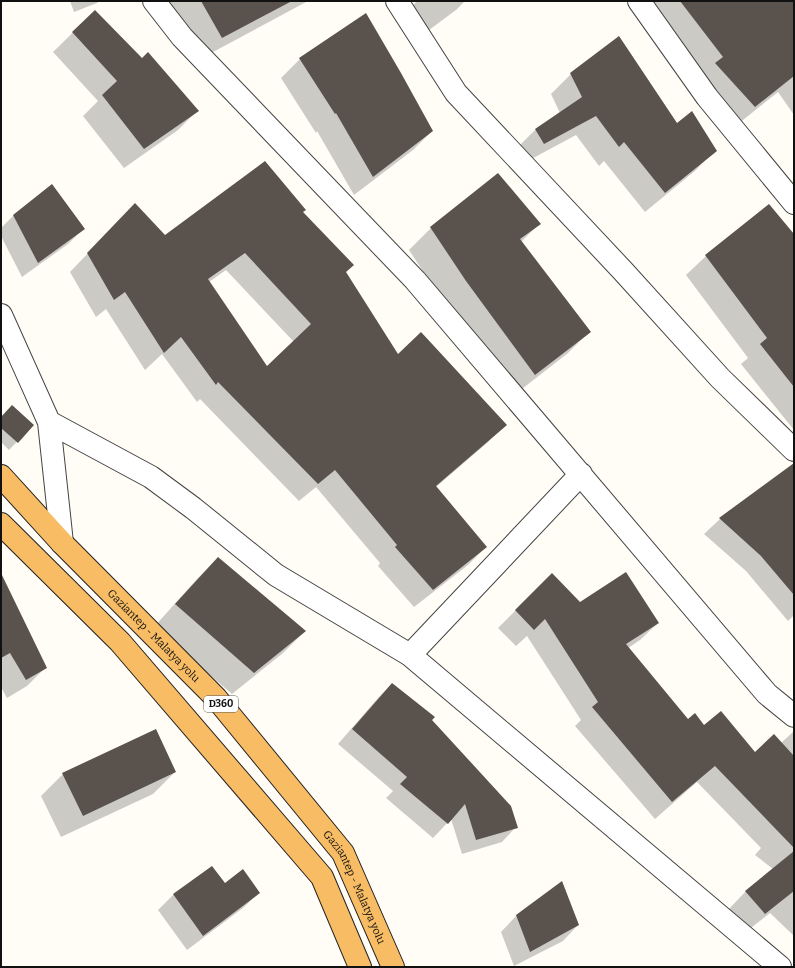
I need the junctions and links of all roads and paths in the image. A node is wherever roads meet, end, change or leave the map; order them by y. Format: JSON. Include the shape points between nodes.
{"nodes":[{"id":1,"x":154,"y":1,"type":"edge"},
{"id":2,"x":397,"y":1,"type":"edge"},
{"id":3,"x":638,"y":1,"type":"edge"},
{"id":4,"x":794,"y":203,"type":"edge"},
{"id":5,"x":1,"y":314,"type":"edge"},
{"id":6,"x":49,"y":422,"type":"junction"},
{"id":7,"x":794,"y":450,"type":"edge"},
{"id":8,"x":581,"y":474,"type":"junction"},
{"id":9,"x":1,"y":476,"type":"edge"},
{"id":10,"x":1,"y":524,"type":"edge"},
{"id":11,"x":62,"y":543,"type":"junction"},
{"id":12,"x":410,"y":655,"type":"junction"},
{"id":13,"x":794,"y":716,"type":"edge"},
{"id":14,"x":360,"y":967,"type":"edge"},
{"id":15,"x":393,"y":967,"type":"edge"},
{"id":16,"x":780,"y":967,"type":"edge"}],
"edges":[{"from":1,"to":8,"type":"street","via":[[182,37],[415,280]]},
{"from":2,"to":7,"type":"street","via":[[456,94],[720,378]]},
{"from":3,"to":4,"type":"street","via":[[707,97]]},
{"from":5,"to":6,"type":"street"},
{"from":6,"to":11,"type":"street"},
{"from":6,"to":12,"type":"street","via":[[151,477],[276,575]]},
{"from":8,"to":12,"type":"street"},
{"from":8,"to":13,"type":"street","via":[[767,694]]},
{"from":9,"to":11,"type":"highway","name":"Gaziantep - Malatya yolu","number":"D360"},
{"from":10,"to":14,"type":"highway","via":[[120,642],[322,877]]},
{"from":11,"to":15,"type":"highway","name":"Gaziantep - Malatya yolu","number":"D360","via":[[216,698],[343,853]]},
{"from":12,"to":16,"type":"street"}]}
